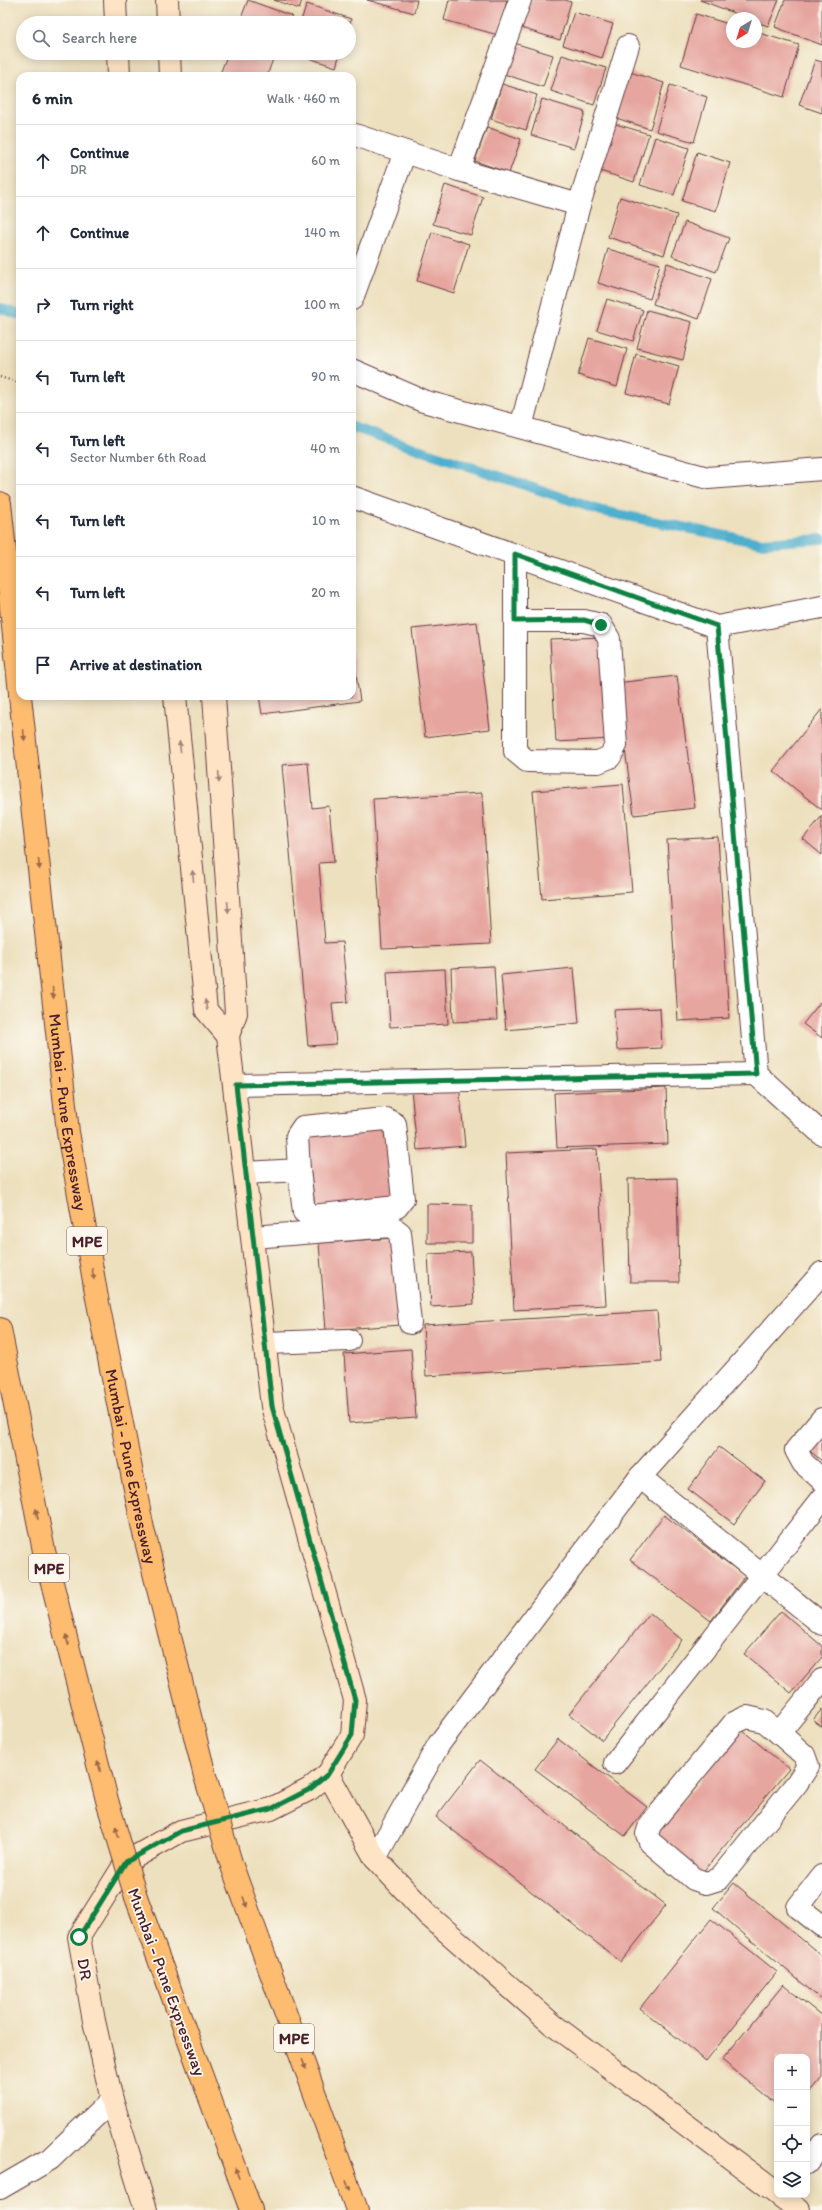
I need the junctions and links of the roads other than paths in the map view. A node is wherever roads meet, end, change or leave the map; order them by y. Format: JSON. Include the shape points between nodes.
{"nodes":[{"id":1,"x":115,"y":0,"type":"edge"},
{"id":2,"x":167,"y":0,"type":"edge"},
{"id":3,"x":520,"y":0,"type":"edge"},
{"id":4,"x":116,"y":16,"type":"edge"},
{"id":5,"x":168,"y":16,"type":"edge"},
{"id":6,"x":628,"y":46,"type":"dead end"},
{"id":7,"x":118,"y":60,"type":"edge"},
{"id":8,"x":119,"y":72,"type":"edge"},
{"id":9,"x":356,"y":135,"type":"edge"},
{"id":10,"x":405,"y":152,"type":"junction"},
{"id":11,"x":459,"y":170,"type":"junction"},
{"id":12,"x":579,"y":205,"type":"junction"},
{"id":13,"x":356,"y":288,"type":"edge"},
{"id":14,"x":356,"y":372,"type":"edge"},
{"id":15,"x":521,"y":427,"type":"junction"},
{"id":16,"x":822,"y":469,"type":"edge"},
{"id":17,"x":356,"y":498,"type":"edge"},
{"id":18,"x":0,"y":503,"type":"edge"},
{"id":19,"x":515,"y":554,"type":"junction"},
{"id":20,"x":822,"y":607,"type":"edge"},
{"id":21,"x":515,"y":621,"type":"junction"},
{"id":22,"x":717,"y":626,"type":"junction"},
{"id":23,"x":16,"y":657,"type":"edge"},
{"id":24,"x":21,"y":700,"type":"edge"},
{"id":25,"x":175,"y":700,"type":"edge"},
{"id":26,"x":214,"y":700,"type":"edge"},
{"id":27,"x":228,"y":1036,"type":"junction"},
{"id":28,"x":756,"y":1074,"type":"junction"},
{"id":29,"x":236,"y":1085,"type":"junction"},
{"id":30,"x":822,"y":1134,"type":"edge"},
{"id":31,"x":299,"y":1170,"type":"junction"},
{"id":32,"x":245,"y":1173,"type":"junction"},
{"id":33,"x":253,"y":1237,"type":"junction"},
{"id":34,"x":822,"y":1272,"type":"edge"},
{"id":35,"x":410,"y":1323,"type":"dead end"},
{"id":36,"x":0,"y":1329,"type":"edge"},
{"id":37,"x":349,"y":1340,"type":"dead end"},
{"id":38,"x":265,"y":1342,"type":"junction"},
{"id":39,"x":822,"y":1419,"type":"edge"},
{"id":40,"x":640,"y":1477,"type":"junction"},
{"id":41,"x":822,"y":1480,"type":"edge"},
{"id":42,"x":822,"y":1499,"type":"edge"},
{"id":43,"x":762,"y":1575,"type":"junction"},
{"id":44,"x":822,"y":1624,"type":"edge"},
{"id":45,"x":822,"y":1680,"type":"edge"},
{"id":46,"x":779,"y":1733,"type":"junction"},
{"id":47,"x":615,"y":1762,"type":"dead end"},
{"id":48,"x":328,"y":1774,"type":"junction"},
{"id":49,"x":375,"y":1858,"type":"junction"},
{"id":50,"x":822,"y":1876,"type":"edge"},
{"id":51,"x":822,"y":1926,"type":"edge"},
{"id":52,"x":112,"y":2100,"type":"junction"},
{"id":53,"x":822,"y":2145,"type":"edge"},
{"id":54,"x":810,"y":2159,"type":"edge"},
{"id":55,"x":0,"y":2188,"type":"edge"},
{"id":56,"x":774,"y":2191,"type":"edge"},
{"id":57,"x":783,"y":2198,"type":"edge"},
{"id":58,"x":146,"y":2210,"type":"edge"},
{"id":59,"x":250,"y":2210,"type":"edge"},
{"id":60,"x":357,"y":2210,"type":"edge"},
{"id":61,"x":799,"y":2210,"type":"edge"}],
"edges":[{"from":1,"to":4,"type":"main road"},
{"from":2,"to":5,"type":"main road"},
{"from":3,"to":11,"type":"street"},
{"from":6,"to":12,"type":"street"},
{"from":7,"to":8,"type":"main road"},
{"from":9,"to":10,"type":"street"},
{"from":10,"to":11,"type":"street"},
{"from":10,"to":13,"type":"street"},
{"from":11,"to":12,"type":"street"},
{"from":12,"to":15,"type":"street"},
{"from":14,"to":15,"type":"street","via":[[424,401]]},
{"from":15,"to":16,"type":"street","via":[[708,478]]},
{"from":17,"to":19,"type":"street"},
{"from":18,"to":23,"type":"highway","name":"Mumbai - Pune Expressway","number":"MPE"},
{"from":19,"to":21,"type":"street"},
{"from":19,"to":22,"type":"street"},
{"from":20,"to":22,"type":"street"},
{"from":21,"to":21,"type":"street","via":[[515,751],[527,761],[598,762],[610,757],[616,746],[609,639],[601,625],[584,620]]},
{"from":22,"to":28,"type":"street"},
{"from":24,"to":60,"type":"highway","name":"Mumbai - Pune Expressway","number":"MPE","one_way":true,"bridge":true,"via":[[68,1132],[97,1298],[143,1529],[205,1776],[232,1866]]},
{"from":27,"to":25,"type":"main road","one_way":true,"via":[[206,1010]]},
{"from":26,"to":27,"type":"main road","one_way":true,"via":[[236,1013]]},
{"from":27,"to":29,"type":"main road","name":"DR"},
{"from":28,"to":29,"type":"street"},
{"from":28,"to":30,"type":"street"},
{"from":29,"to":32,"type":"main road","name":"DR"},
{"from":31,"to":31,"type":"street","via":[[297,1136],[303,1127],[386,1119],[395,1124],[403,1199],[397,1207],[312,1216],[304,1212]]},
{"from":31,"to":32,"type":"street"},
{"from":32,"to":33,"type":"main road","name":"DR"},
{"from":33,"to":35,"type":"street","via":[[391,1226],[400,1233]]},
{"from":33,"to":38,"type":"main road","name":"DR"},
{"from":34,"to":40,"type":"street"},
{"from":59,"to":36,"type":"highway","name":"Mumbai - Pune Expressway","number":"MPE","one_way":true,"bridge":true,"via":[[136,1896],[108,1804],[44,1551]]},
{"from":37,"to":38,"type":"street"},
{"from":38,"to":48,"type":"main road","name":"DR","via":[[272,1406],[355,1700],[352,1735]]},
{"from":39,"to":41,"type":"street","via":[[796,1450],[803,1463]]},
{"from":40,"to":43,"type":"street"},
{"from":40,"to":49,"type":"street","via":[[439,1744]]},
{"from":42,"to":43,"type":"street"},
{"from":43,"to":44,"type":"street"},
{"from":43,"to":47,"type":"street"},
{"from":45,"to":46,"type":"street"},
{"from":46,"to":46,"type":"street","via":[[764,1721],[748,1717],[734,1723],[650,1825],[647,1834],[650,1842],[694,1879],[706,1883],[719,1879],[808,1766],[804,1755]]},
{"from":48,"to":49,"type":"main road"},
{"from":48,"to":52,"type":"main road","name":"DR","via":[[310,1789],[271,1809],[181,1831],[126,1862],[79,1937]]},
{"from":49,"to":56,"type":"main road","via":[[428,1915],[552,2024]]},
{"from":50,"to":51,"type":"street","via":[[798,1906]]},
{"from":52,"to":55,"type":"street","via":[[50,2159]]},
{"from":52,"to":58,"type":"main road","name":"DR"},
{"from":53,"to":54,"type":"street"},
{"from":57,"to":61,"type":"main road"}]}
